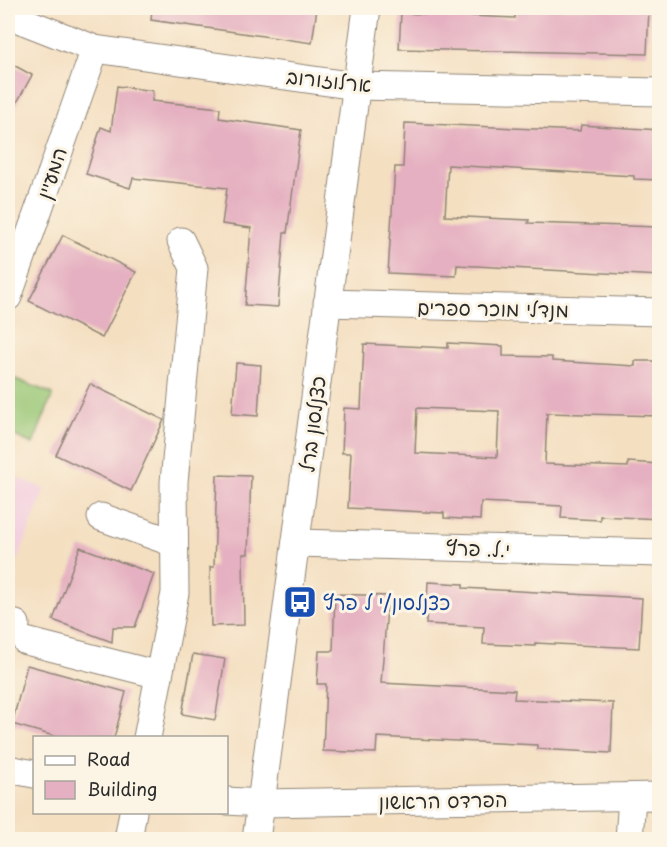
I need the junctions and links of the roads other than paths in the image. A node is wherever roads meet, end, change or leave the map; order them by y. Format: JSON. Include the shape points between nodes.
{"nodes":[{"id":1,"x":367,"y":8,"type":"edge"},
{"id":2,"x":8,"y":15,"type":"edge"},
{"id":3,"x":95,"y":49,"type":"junction"},
{"id":4,"x":356,"y":86,"type":"junction"},
{"id":5,"x":660,"y":92,"type":"edge"},
{"id":6,"x":181,"y":242,"type":"dead end"},
{"id":7,"x":8,"y":297,"type":"edge"},
{"id":8,"x":327,"y":303,"type":"junction"},
{"id":9,"x":660,"y":312,"type":"edge"},
{"id":10,"x":101,"y":517,"type":"dead end"},
{"id":11,"x":174,"y":543,"type":"junction"},
{"id":12,"x":296,"y":543,"type":"junction"},
{"id":13,"x":660,"y":553,"type":"edge"},
{"id":14,"x":16,"y":629,"type":"edge"},
{"id":15,"x":159,"y":675,"type":"junction"},
{"id":16,"x":147,"y":736,"type":"edge"},
{"id":17,"x":8,"y":768,"type":"edge"},
{"id":18,"x":33,"y":774,"type":"edge"},
{"id":19,"x":660,"y":796,"type":"edge"},
{"id":20,"x":632,"y":797,"type":"junction"},
{"id":21,"x":228,"y":801,"type":"edge"},
{"id":22,"x":262,"y":803,"type":"junction"},
{"id":23,"x":133,"y":814,"type":"edge"},
{"id":24,"x":128,"y":840,"type":"edge"},
{"id":25,"x":256,"y":840,"type":"edge"},
{"id":26,"x":629,"y":840,"type":"edge"}],
"edges":[{"from":1,"to":4,"type":"street","name":"כצנלסון ברל"},
{"from":2,"to":3,"type":"street","name":"ארלוזורוב"},
{"from":3,"to":4,"type":"street","name":"ארלוזורוב"},
{"from":3,"to":7,"type":"street","name":"המעיין"},
{"from":4,"to":5,"type":"street","name":"ארלוזורוב"},
{"from":4,"to":8,"type":"street","name":"כצנלסון ברל"},
{"from":6,"to":11,"type":"street","via":[[194,268],[174,482]]},
{"from":8,"to":9,"type":"street","name":"מנדלי מוכר ספרים"},
{"from":8,"to":12,"type":"street","name":"כצנלסון ברל"},
{"from":10,"to":11,"type":"street"},
{"from":11,"to":15,"type":"street","via":[[175,593]]},
{"from":12,"to":13,"type":"street","name":"י.ל. פרץ"},
{"from":12,"to":22,"type":"street","name":"כצנלסון ברל"},
{"from":14,"to":15,"type":"street"},
{"from":15,"to":16,"type":"street"},
{"from":17,"to":18,"type":"street"},
{"from":19,"to":20,"type":"street","name":"הפרדס הראשון"},
{"from":20,"to":22,"type":"street","name":"הפרדס הראשון"},
{"from":20,"to":26,"type":"street"},
{"from":21,"to":22,"type":"street","name":"הפרדס הראשון"},
{"from":22,"to":25,"type":"street","name":"כצנלסון ברל"},
{"from":23,"to":24,"type":"street"}]}
